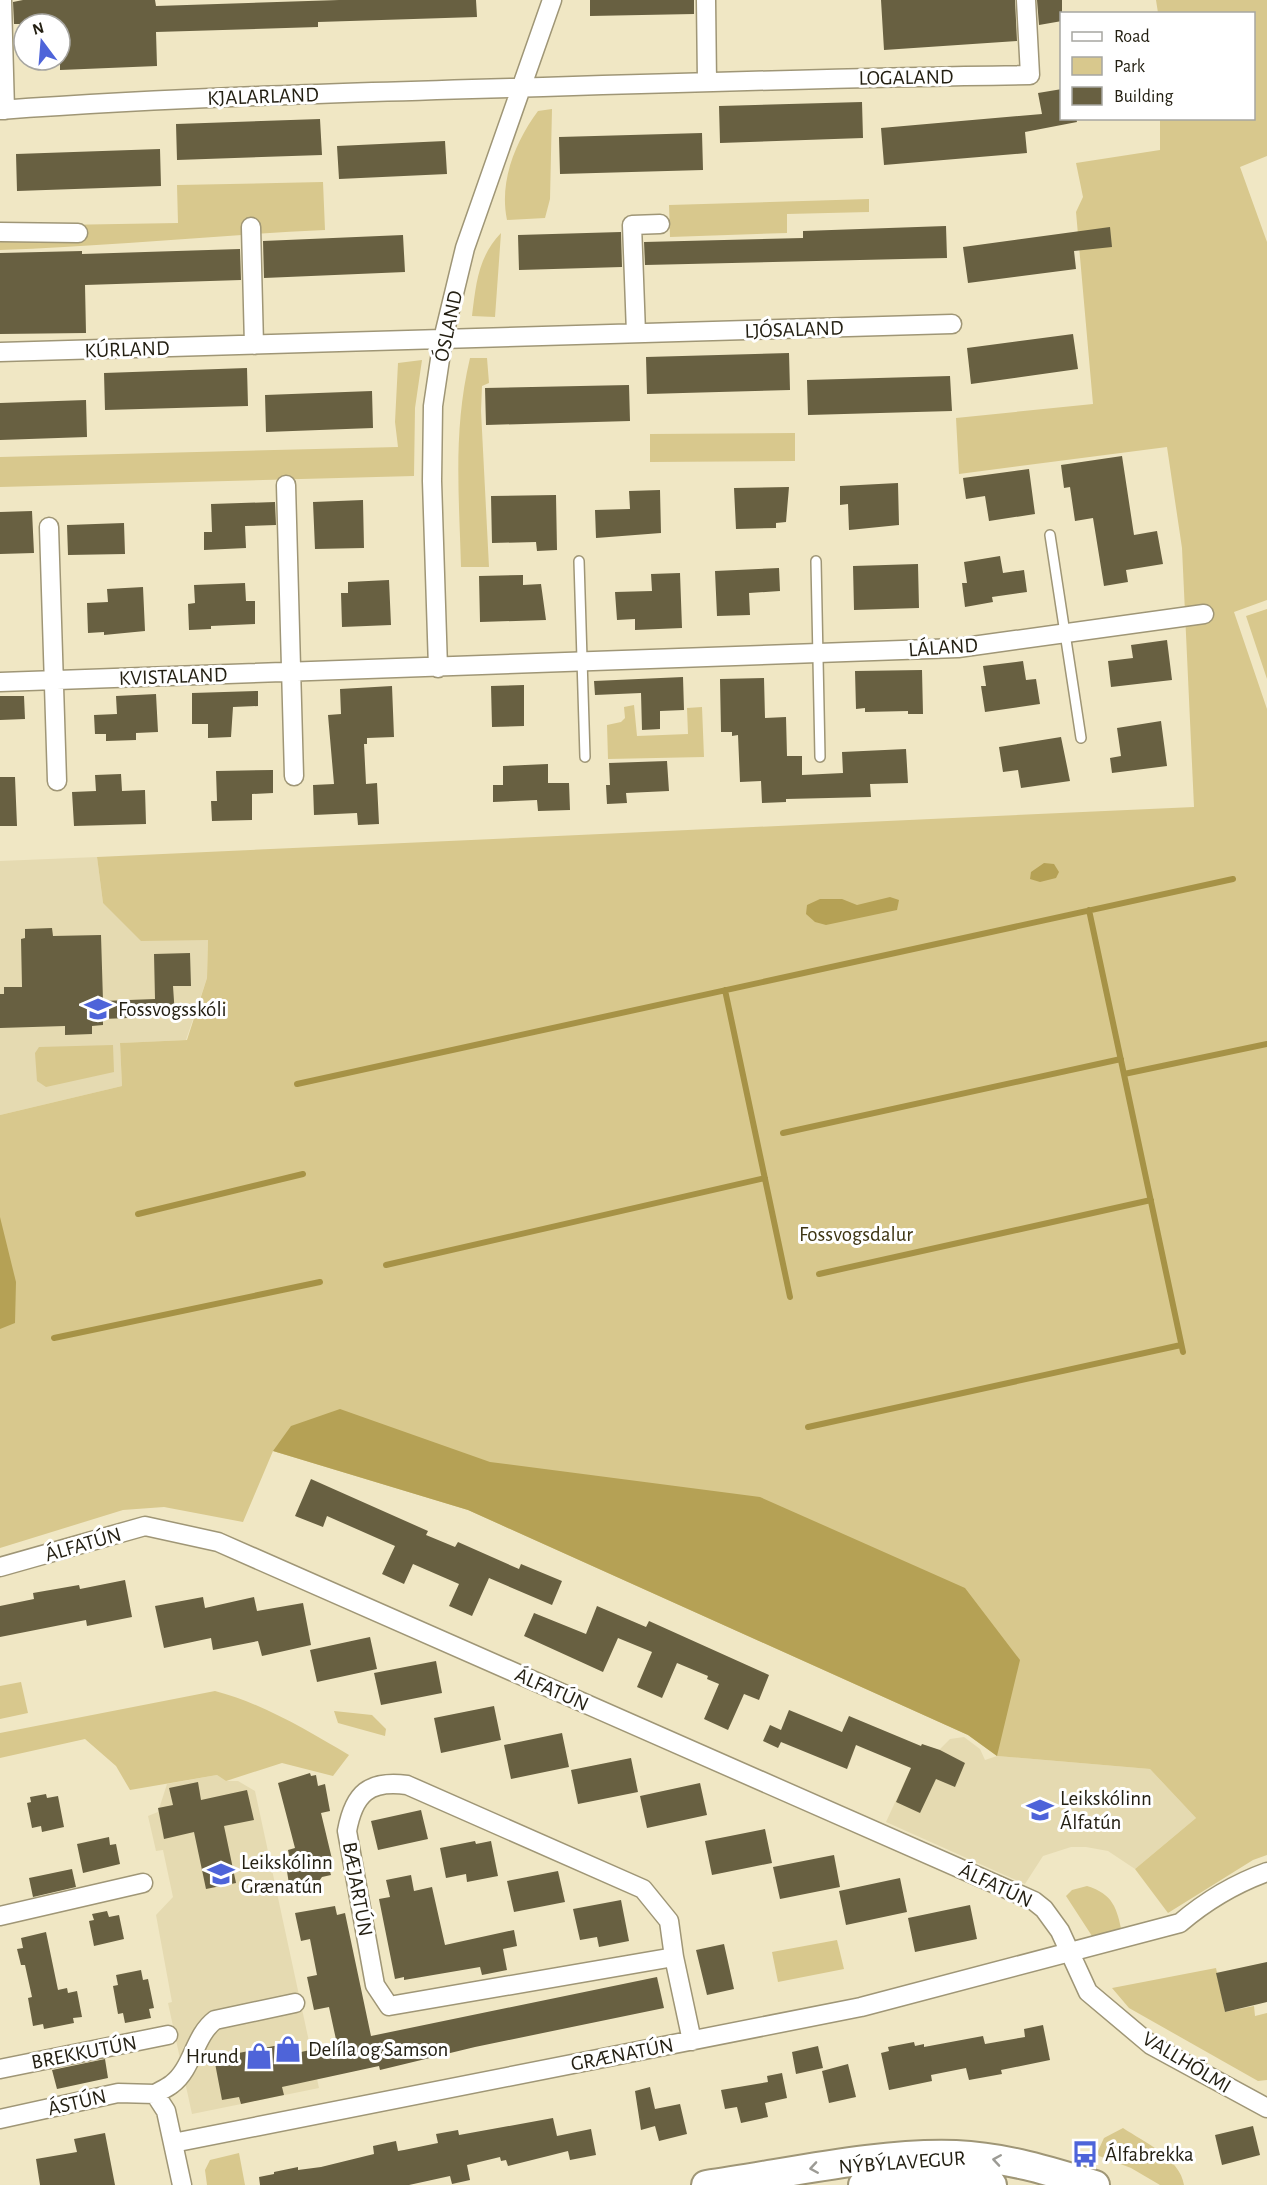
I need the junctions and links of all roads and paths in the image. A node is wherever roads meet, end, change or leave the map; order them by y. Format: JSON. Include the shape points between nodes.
{"nodes":[{"id":1,"x":552,"y":0,"type":"edge"},
{"id":2,"x":706,"y":0,"type":"edge"},
{"id":3,"x":1026,"y":0,"type":"edge"},
{"id":4,"x":0,"y":1,"type":"edge"},
{"id":5,"x":707,"y":82,"type":"junction"},
{"id":6,"x":522,"y":88,"type":"junction"},
{"id":7,"x":3,"y":110,"type":"edge"},
{"id":8,"x":660,"y":224,"type":"dead end"},
{"id":9,"x":251,"y":227,"type":"dead end"},
{"id":10,"x":0,"y":232,"type":"edge"},
{"id":11,"x":78,"y":233,"type":"dead end"},
{"id":12,"x":952,"y":324,"type":"dead end"},
{"id":13,"x":636,"y":333,"type":"junction"},
{"id":14,"x":443,"y":339,"type":"junction"},
{"id":15,"x":254,"y":345,"type":"junction"},
{"id":16,"x":0,"y":352,"type":"edge"},
{"id":17,"x":286,"y":485,"type":"dead end"},
{"id":18,"x":49,"y":527,"type":"dead end"},
{"id":19,"x":1050,"y":535,"type":"dead end"},
{"id":20,"x":579,"y":561,"type":"dead end"},
{"id":21,"x":816,"y":561,"type":"dead end"},
{"id":22,"x":1204,"y":614,"type":"dead end"},
{"id":23,"x":1066,"y":633,"type":"junction"},
{"id":24,"x":819,"y":653,"type":"junction"},
{"id":25,"x":582,"y":661,"type":"junction"},
{"id":26,"x":438,"y":668,"type":"junction"},
{"id":27,"x":291,"y":673,"type":"junction"},
{"id":28,"x":54,"y":680,"type":"junction"},
{"id":29,"x":0,"y":682,"type":"edge"},
{"id":30,"x":1081,"y":738,"type":"dead end"},
{"id":31,"x":585,"y":757,"type":"dead end"},
{"id":32,"x":820,"y":757,"type":"dead end"},
{"id":33,"x":294,"y":776,"type":"dead end"},
{"id":34,"x":57,"y":781,"type":"dead end"},
{"id":35,"x":0,"y":1567,"type":"edge"},
{"id":36,"x":1267,"y":1872,"type":"edge"},
{"id":37,"x":143,"y":1883,"type":"dead end"},
{"id":38,"x":0,"y":1916,"type":"edge"},
{"id":39,"x":1069,"y":1953,"type":"junction"},
{"id":40,"x":674,"y":1957,"type":"junction"},
{"id":41,"x":295,"y":2002,"type":"dead end"},
{"id":42,"x":168,"y":2036,"type":"dead end"},
{"id":43,"x":692,"y":2041,"type":"junction"},
{"id":44,"x":0,"y":2069,"type":"edge"},
{"id":45,"x":154,"y":2094,"type":"junction"},
{"id":46,"x":1267,"y":2108,"type":"edge"},
{"id":47,"x":0,"y":2119,"type":"edge"},
{"id":48,"x":173,"y":2143,"type":"junction"},
{"id":49,"x":871,"y":2184,"type":"edge"},
{"id":50,"x":961,"y":2184,"type":"edge"},
{"id":51,"x":182,"y":2185,"type":"edge"},
{"id":52,"x":706,"y":2185,"type":"edge"},
{"id":53,"x":992,"y":2185,"type":"edge"},
{"id":54,"x":1095,"y":2185,"type":"edge"}],
"edges":[{"from":1,"to":6,"type":"street","name":"ÓSLAND"},
{"from":2,"to":5,"type":"street"},
{"from":3,"to":5,"type":"street","name":"LOGALAND","via":[[1030,75]]},
{"from":4,"to":7,"type":"street","name":"KJALARLAND"},
{"from":5,"to":6,"type":"street","name":"LOGALAND"},
{"from":6,"to":7,"type":"street","name":"KJALARLAND","via":[[166,99]]},
{"from":6,"to":14,"type":"street","name":"ÓSLAND","via":[[465,248]]},
{"from":8,"to":13,"type":"street","via":[[632,225]]},
{"from":9,"to":15,"type":"street"},
{"from":10,"to":11,"type":"street"},
{"from":12,"to":13,"type":"street","name":"LJÓSALAND"},
{"from":13,"to":14,"type":"street","name":"LJÓSALAND"},
{"from":14,"to":15,"type":"street","name":"KÚRLAND"},
{"from":14,"to":26,"type":"street","name":"ÓSLAND","via":[[434,406],[432,481]]},
{"from":15,"to":16,"type":"street","name":"KÚRLAND"},
{"from":17,"to":27,"type":"street"},
{"from":18,"to":28,"type":"street"},
{"from":19,"to":23,"type":"lane"},
{"from":20,"to":25,"type":"lane"},
{"from":21,"to":24,"type":"lane"},
{"from":22,"to":23,"type":"street","name":"LÁLAND"},
{"from":23,"to":24,"type":"street","name":"LÁLAND","via":[[958,648]]},
{"from":23,"to":30,"type":"lane"},
{"from":24,"to":25,"type":"street","name":"LÁLAND"},
{"from":24,"to":32,"type":"lane"},
{"from":25,"to":26,"type":"street","name":"LÁLAND"},
{"from":25,"to":31,"type":"lane"},
{"from":26,"to":27,"type":"street","name":"KVISTALAND"},
{"from":27,"to":28,"type":"street","name":"KVISTALAND"},
{"from":27,"to":33,"type":"street"},
{"from":28,"to":29,"type":"street","name":"KVISTALAND"},
{"from":28,"to":34,"type":"street"},
{"from":35,"to":39,"type":"street","name":"ÁLFATÚN","via":[[145,1526],[218,1542],[1022,1895],[1053,1920]]},
{"from":36,"to":39,"type":"street","name":"GRÆNATÚN","via":[[1238,1882],[1207,1900],[1180,1923]]},
{"from":37,"to":38,"type":"street"},
{"from":39,"to":43,"type":"street","name":"GRÆNATÚN","via":[[861,2007]]},
{"from":39,"to":46,"type":"street","name":"VALLHÓLMI","via":[[1088,1992],[1151,2045]]},
{"from":40,"to":40,"type":"street","name":"BÆJARTÚN","via":[[669,1921],[643,1890],[633,1885],[407,1785],[385,1782],[364,1791],[351,1812],[347,1831],[375,1985],[389,2007]]},
{"from":40,"to":43,"type":"street","name":"BÆJARTÚN"},
{"from":41,"to":45,"type":"street","via":[[215,2020],[206,2027],[183,2071],[172,2084]]},
{"from":42,"to":44,"type":"street","name":"BREKKUTÚN"},
{"from":43,"to":48,"type":"street","name":"GRÆNATÚN"},
{"from":45,"to":47,"type":"street","name":"ÁSTÚN","via":[[118,2093]]},
{"from":45,"to":48,"type":"street","via":[[166,2111]]},
{"from":48,"to":51,"type":"street"},
{"from":49,"to":50,"type":"main road","name":"NÝBÝLAVEGUR"},
{"from":50,"to":53,"type":"main road","name":"NÝBÝLAVEGUR"},
{"from":54,"to":52,"type":"main road","name":"NÝBÝLAVEGUR","one_way":true,"via":[[1038,2168],[956,2155],[866,2160]]}]}
